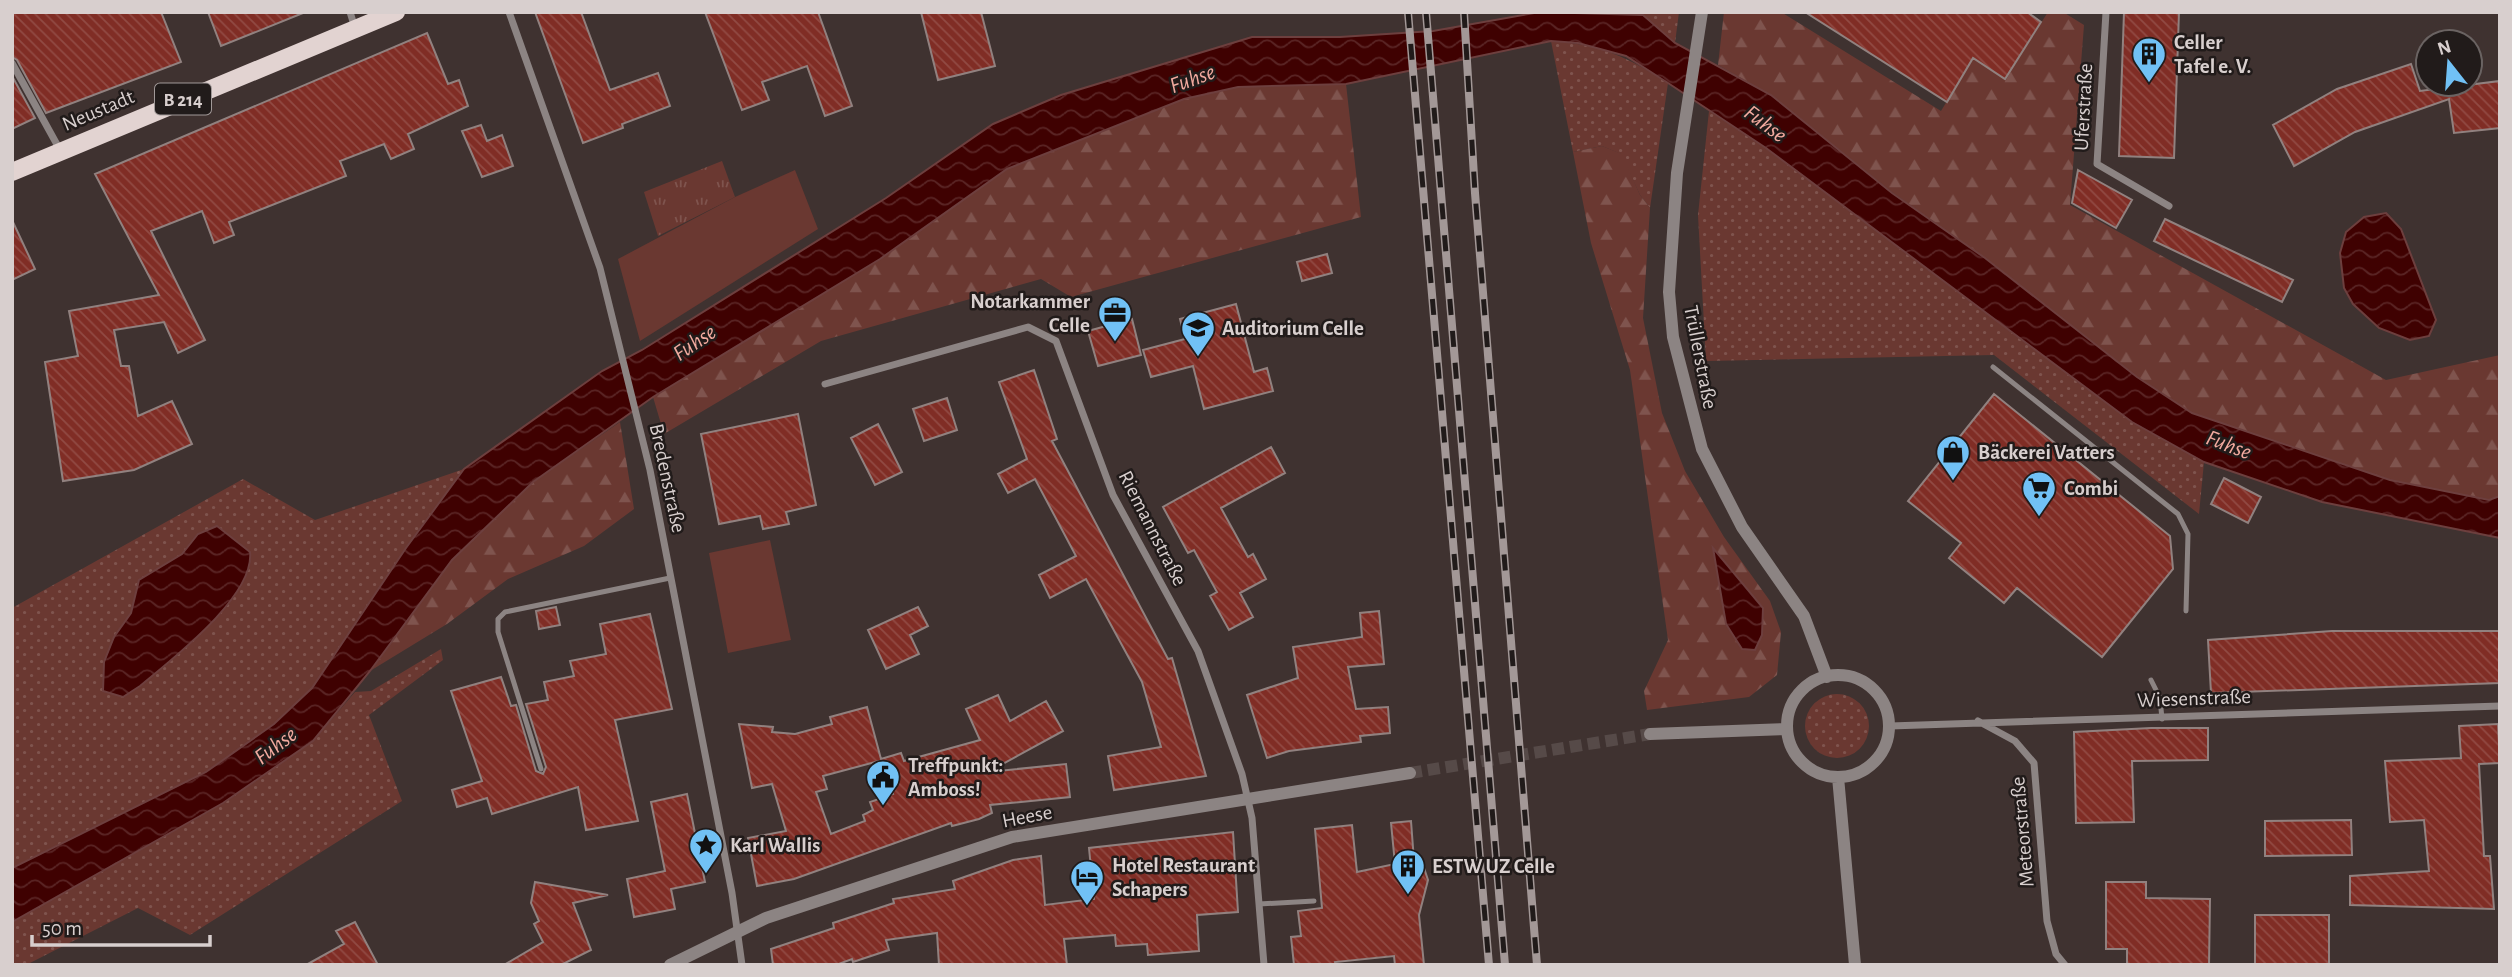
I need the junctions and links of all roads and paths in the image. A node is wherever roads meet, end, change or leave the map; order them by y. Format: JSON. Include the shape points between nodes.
{"nodes":[{"id":1,"x":396,"y":12,"type":"edge"},
{"id":2,"x":509,"y":12,"type":"edge"},
{"id":3,"x":1702,"y":12,"type":"edge"},
{"id":4,"x":2106,"y":12,"type":"edge"},
{"id":5,"x":353,"y":20,"type":"edge"},
{"id":6,"x":12,"y":63,"type":"edge"},
{"id":7,"x":60,"y":150,"type":"junction"},
{"id":8,"x":12,"y":172,"type":"edge"},
{"id":9,"x":2169,"y":206,"type":"dead end"},
{"id":10,"x":1993,"y":367,"type":"dead end"},
{"id":11,"x":825,"y":384,"type":"dead end"},
{"id":12,"x":670,"y":578,"type":"junction"},
{"id":13,"x":2186,"y":611,"type":"dead end"},
{"id":14,"x":1827,"y":677,"type":"junction"},
{"id":15,"x":2151,"y":680,"type":"dead end"},
{"id":16,"x":2500,"y":706,"type":"edge"},
{"id":17,"x":2162,"y":719,"type":"junction"},
{"id":18,"x":1978,"y":721,"type":"junction"},
{"id":19,"x":1890,"y":726,"type":"junction"},
{"id":20,"x":1787,"y":729,"type":"junction"},
{"id":21,"x":1650,"y":734,"type":"tunnel mouth"},
{"id":22,"x":541,"y":769,"type":"dead end"},
{"id":23,"x":1410,"y":773,"type":"tunnel mouth"},
{"id":24,"x":1838,"y":777,"type":"junction"},
{"id":25,"x":1247,"y":798,"type":"junction"},
{"id":26,"x":1314,"y":901,"type":"dead end"},
{"id":27,"x":1259,"y":904,"type":"junction"},
{"id":28,"x":737,"y":931,"type":"junction"},
{"id":29,"x":670,"y":965,"type":"edge"},
{"id":30,"x":742,"y":965,"type":"edge"},
{"id":31,"x":1264,"y":965,"type":"edge"},
{"id":32,"x":1855,"y":965,"type":"edge"},
{"id":33,"x":2065,"y":965,"type":"edge"}],
"edges":[{"from":1,"to":5,"type":"main road","name":"Neustadt","number":"B 214"},
{"from":2,"to":12,"type":"street","name":"Bredenstraße","via":[[600,268],[643,440]]},
{"from":3,"to":14,"type":"street","name":"Trüllerstraße","via":[[1676,173],[1669,292],[1673,337],[1702,449],[1742,527],[1804,615]]},
{"from":4,"to":9,"type":"street","name":"Uferstraße","via":[[2097,164]]},
{"from":5,"to":7,"type":"main road","name":"Neustadt","number":"B 214"},
{"from":6,"to":7,"type":"street"},
{"from":7,"to":8,"type":"main road","name":"Neustadt","number":"B 214"},
{"from":10,"to":13,"type":"lane","via":[[2178,514],[2188,534]]},
{"from":11,"to":25,"type":"street","name":"Riemannstraße","via":[[1028,327],[1056,341],[1113,495],[1198,651]]},
{"from":12,"to":22,"type":"lane","via":[[505,612],[498,619],[498,632]]},
{"from":12,"to":28,"type":"street","name":"Bredenstraße"},
{"from":14,"to":19,"type":"street","via":[[1842,675],[1870,686],[1881,698]]},
{"from":14,"to":20,"type":"street","via":[[1811,683],[1798,696]]},
{"from":15,"to":17,"type":"lane","via":[[2160,698]]},
{"from":16,"to":17,"type":"street","name":"Wiesenstraße"},
{"from":17,"to":18,"type":"street","name":"Wiesenstraße"},
{"from":18,"to":19,"type":"street","name":"Wiesenstraße"},
{"from":18,"to":33,"type":"street","name":"Meteorstraße","via":[[2015,741],[2034,763],[2047,920],[2056,954]]},
{"from":19,"to":24,"type":"street","via":[[1880,757],[1854,775]]},
{"from":20,"to":21,"type":"street"},
{"from":20,"to":24,"type":"street","via":[[1803,762],[1822,775]]},
{"from":23,"to":25,"type":"street","name":"Heese"},
{"from":24,"to":32,"type":"street"},
{"from":25,"to":27,"type":"street","name":"Riemannstraße"},
{"from":25,"to":28,"type":"street","name":"Heese","via":[[1012,837],[778,913]]},
{"from":26,"to":27,"type":"lane"},
{"from":27,"to":31,"type":"street","name":"Riemannstraße"},
{"from":28,"to":29,"type":"street","name":"Heese"},
{"from":28,"to":30,"type":"street","name":"Bredenstraße"}]}
